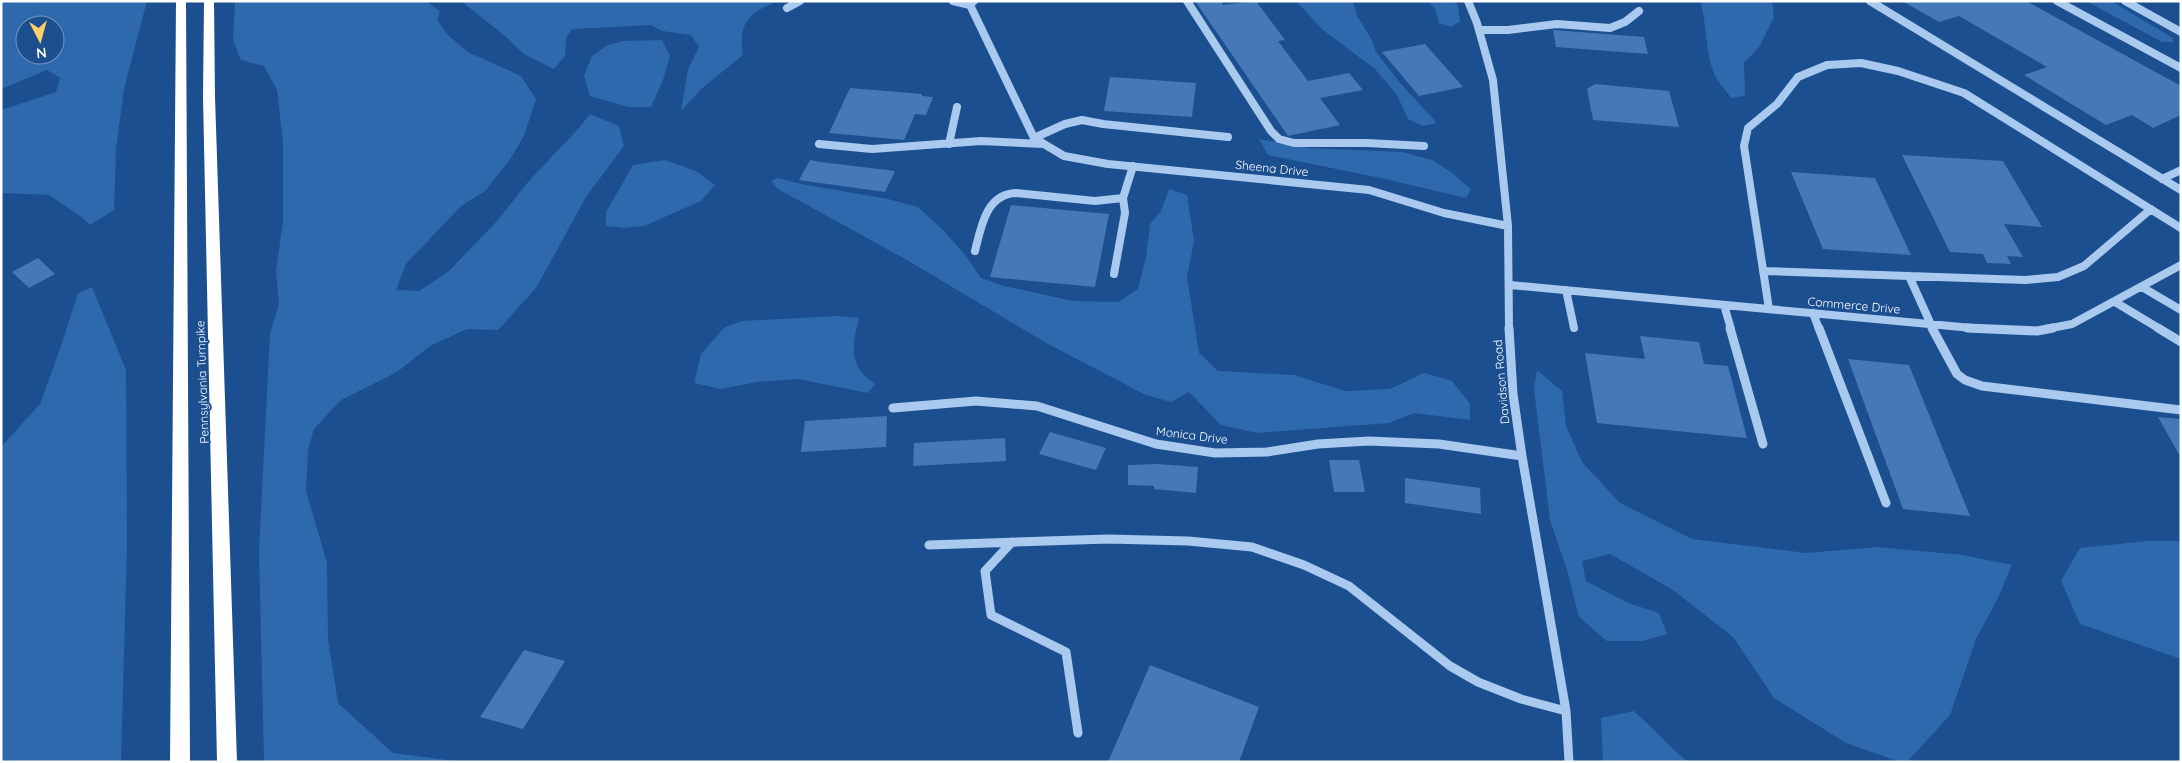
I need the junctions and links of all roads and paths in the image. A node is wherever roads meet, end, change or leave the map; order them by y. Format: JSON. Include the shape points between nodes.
{"nodes":[{"id":1,"x":181,"y":1,"type":"edge"},
{"id":2,"x":209,"y":1,"type":"edge"},
{"id":3,"x":800,"y":1,"type":"edge"},
{"id":4,"x":952,"y":1,"type":"edge"},
{"id":5,"x":1187,"y":1,"type":"edge"},
{"id":6,"x":1468,"y":1,"type":"edge"},
{"id":7,"x":1870,"y":1,"type":"edge"},
{"id":8,"x":2057,"y":1,"type":"edge"},
{"id":9,"x":2125,"y":1,"type":"edge"},
{"id":10,"x":972,"y":3,"type":"edge"},
{"id":11,"x":787,"y":8,"type":"dead end"},
{"id":12,"x":1639,"y":11,"type":"dead end"},
{"id":13,"x":1478,"y":30,"type":"junction"},
{"id":14,"x":2181,"y":32,"type":"edge"},
{"id":15,"x":2181,"y":68,"type":"edge"},
{"id":16,"x":957,"y":107,"type":"dead end"},
{"id":17,"x":1228,"y":137,"type":"dead end"},
{"id":18,"x":1034,"y":138,"type":"junction"},
{"id":19,"x":819,"y":144,"type":"dead end"},
{"id":20,"x":949,"y":144,"type":"junction"},
{"id":21,"x":1044,"y":144,"type":"junction"},
{"id":22,"x":1424,"y":146,"type":"dead end"},
{"id":23,"x":1133,"y":166,"type":"junction"},
{"id":24,"x":2181,"y":170,"type":"edge"},
{"id":25,"x":2162,"y":178,"type":"junction"},
{"id":26,"x":2181,"y":190,"type":"edge"},
{"id":27,"x":1123,"y":198,"type":"junction"},
{"id":28,"x":2151,"y":209,"type":"junction"},
{"id":29,"x":1508,"y":226,"type":"junction"},
{"id":30,"x":2181,"y":228,"type":"edge"},
{"id":31,"x":975,"y":251,"type":"dead end"},
{"id":32,"x":2181,"y":265,"type":"edge"},
{"id":33,"x":1763,"y":271,"type":"junction"},
{"id":34,"x":1114,"y":274,"type":"dead end"},
{"id":35,"x":1909,"y":276,"type":"junction"},
{"id":36,"x":1510,"y":285,"type":"junction"},
{"id":37,"x":2142,"y":286,"type":"junction"},
{"id":38,"x":1566,"y":290,"type":"junction"},
{"id":39,"x":2115,"y":302,"type":"junction"},
{"id":40,"x":1724,"y":305,"type":"junction"},
{"id":41,"x":1769,"y":309,"type":"junction"},
{"id":42,"x":2181,"y":310,"type":"edge"},
{"id":43,"x":1814,"y":313,"type":"junction"},
{"id":44,"x":1930,"y":324,"type":"junction"},
{"id":45,"x":1574,"y":328,"type":"dead end"},
{"id":46,"x":2181,"y":342,"type":"edge"},
{"id":47,"x":893,"y":408,"type":"dead end"},
{"id":48,"x":2181,"y":410,"type":"edge"},
{"id":49,"x":1763,"y":444,"type":"dead end"},
{"id":50,"x":1522,"y":456,"type":"junction"},
{"id":51,"x":1886,"y":503,"type":"dead end"},
{"id":52,"x":1012,"y":542,"type":"junction"},
{"id":53,"x":929,"y":545,"type":"dead end"},
{"id":54,"x":1566,"y":711,"type":"junction"},
{"id":55,"x":1078,"y":733,"type":"dead end"},
{"id":56,"x":180,"y":762,"type":"edge"},
{"id":57,"x":226,"y":762,"type":"edge"},
{"id":58,"x":1569,"y":762,"type":"edge"}],
"edges":[{"from":1,"to":56,"type":"highway","name":"Pennsylvania Turnpike"},
{"from":2,"to":57,"type":"highway","name":"Pennsylvania Turnpike"},
{"from":3,"to":11,"type":"lane"},
{"from":4,"to":10,"type":"street"},
{"from":5,"to":22,"type":"street","via":[[1279,139],[1302,143]]},
{"from":6,"to":13,"type":"street","name":"Davidson Road"},
{"from":7,"to":25,"type":"street"},
{"from":8,"to":15,"type":"street"},
{"from":9,"to":14,"type":"street"},
{"from":10,"to":18,"type":"lane"},
{"from":12,"to":13,"type":"street","via":[[1610,28],[1557,24]]},
{"from":13,"to":29,"type":"street","name":"Davidson Road","via":[[1493,80]]},
{"from":16,"to":20,"type":"street"},
{"from":17,"to":18,"type":"street","via":[[1082,120]]},
{"from":18,"to":21,"type":"street","name":"Sheena Drive"},
{"from":19,"to":20,"type":"street","via":[[872,150]]},
{"from":20,"to":21,"type":"street","via":[[981,141]]},
{"from":21,"to":23,"type":"street","name":"Sheena Drive","via":[[1064,156]]},
{"from":23,"to":27,"type":"street"},
{"from":23,"to":29,"type":"street","name":"Sheena Drive","via":[[1369,190],[1444,214]]},
{"from":24,"to":25,"type":"street"},
{"from":25,"to":26,"type":"street"},
{"from":27,"to":31,"type":"street","via":[[1096,201],[1006,194],[996,199],[983,223]]},
{"from":27,"to":34,"type":"street","via":[[1124,213]]},
{"from":28,"to":30,"type":"street"},
{"from":28,"to":33,"type":"street","via":[[1964,92],[1861,63],[1827,65],[1798,77],[1777,104],[1748,128],[1744,146]]},
{"from":28,"to":35,"type":"street","via":[[2084,266],[2058,277],[2025,280]]},
{"from":29,"to":36,"type":"street","name":"Davidson Road"},
{"from":32,"to":37,"type":"street","name":"Commerce Drive"},
{"from":33,"to":35,"type":"street"},
{"from":33,"to":41,"type":"street"},
{"from":35,"to":44,"type":"street"},
{"from":36,"to":38,"type":"street","name":"Commerce Drive"},
{"from":36,"to":50,"type":"street","name":"Davidson Road","via":[[1513,394]]},
{"from":37,"to":39,"type":"street","name":"Commerce Drive"},
{"from":37,"to":42,"type":"street"},
{"from":38,"to":40,"type":"street","name":"Commerce Drive"},
{"from":38,"to":45,"type":"street"},
{"from":39,"to":44,"type":"street","name":"Commerce Drive","via":[[2072,324],[2037,332]]},
{"from":39,"to":46,"type":"street"},
{"from":40,"to":41,"type":"street","name":"Commerce Drive"},
{"from":40,"to":49,"type":"lane"},
{"from":41,"to":43,"type":"street","name":"Commerce Drive"},
{"from":43,"to":44,"type":"street","name":"Commerce Drive"},
{"from":43,"to":51,"type":"street"},
{"from":44,"to":48,"type":"street","via":[[1957,374],[1982,386]]},
{"from":47,"to":50,"type":"street","name":"Monica Drive","via":[[976,401],[1037,406],[1156,444],[1216,454],[1369,441],[1439,444]]},
{"from":50,"to":54,"type":"street","name":"Davidson Road"},
{"from":52,"to":53,"type":"street"},
{"from":52,"to":54,"type":"street","via":[[1108,539],[1252,547],[1304,565],[1349,586],[1466,676],[1518,700]]},
{"from":52,"to":55,"type":"street","via":[[985,571],[991,615],[1066,652]]},
{"from":54,"to":58,"type":"street","name":"Davidson Road"}]}
